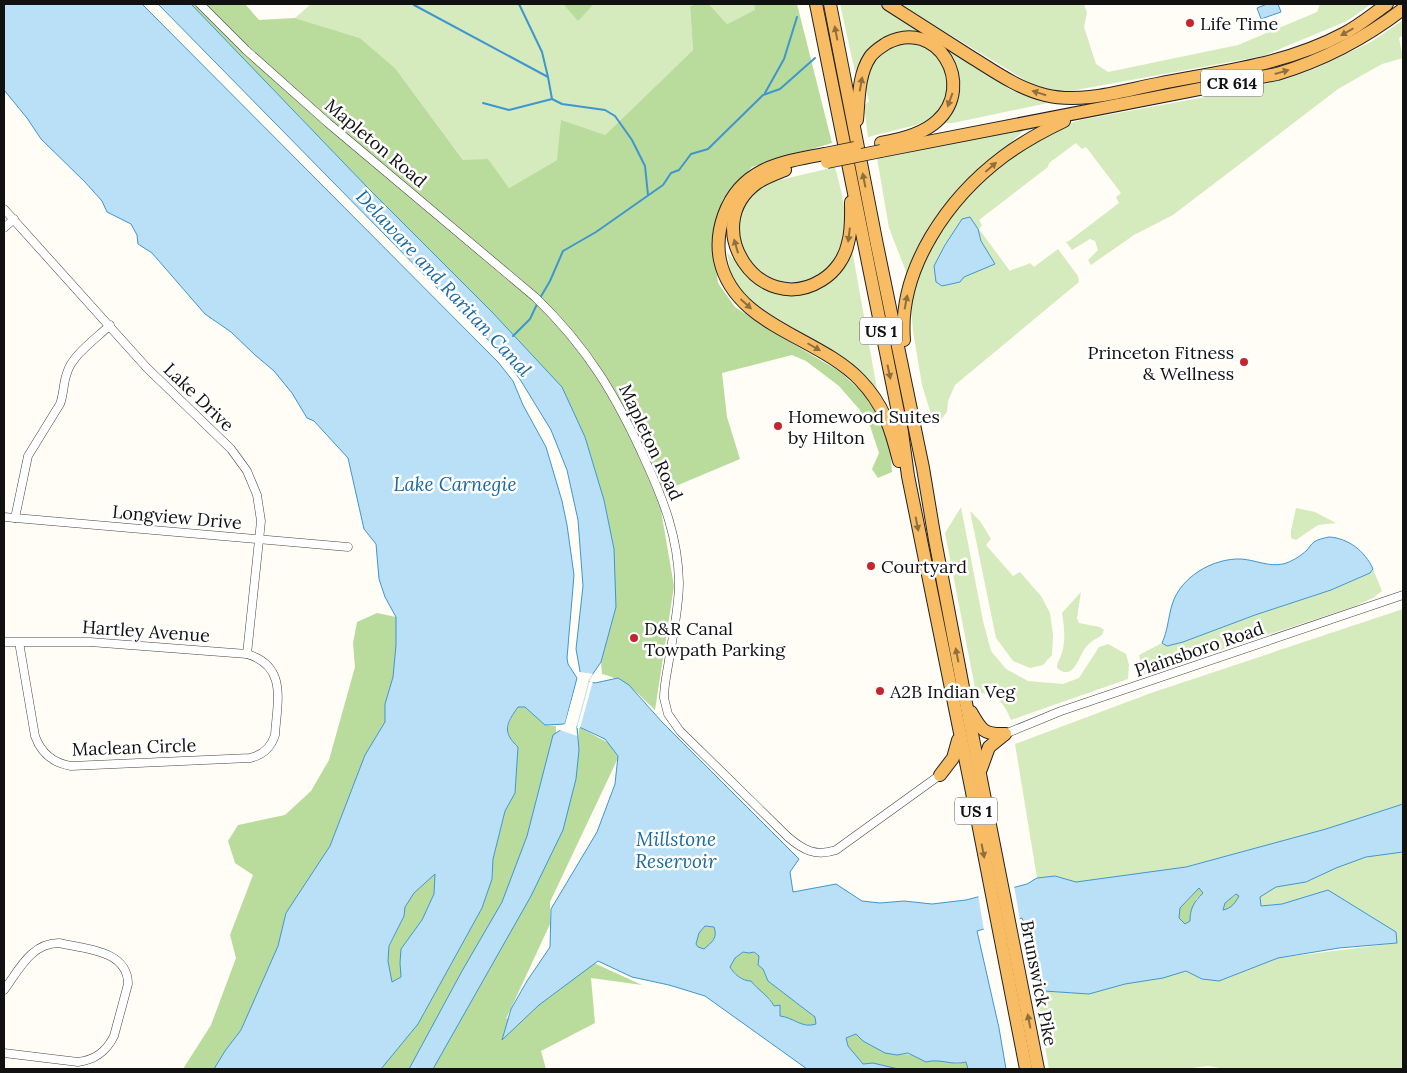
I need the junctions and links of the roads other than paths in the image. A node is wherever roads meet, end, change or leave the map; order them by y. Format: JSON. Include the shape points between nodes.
{"nodes":[{"id":1,"x":200,"y":4,"type":"edge"},
{"id":2,"x":816,"y":4,"type":"edge"},
{"id":3,"x":830,"y":4,"type":"edge"},
{"id":4,"x":888,"y":4,"type":"edge"},
{"id":5,"x":1387,"y":4,"type":"edge"},
{"id":6,"x":1403,"y":10,"type":"edge"},
{"id":7,"x":1208,"y":76,"type":"junction"},
{"id":8,"x":1080,"y":113,"type":"junction"},
{"id":9,"x":855,"y":132,"type":"junction"},
{"id":10,"x":893,"y":141,"type":"junction"},
{"id":11,"x":881,"y":147,"type":"junction"},
{"id":12,"x":826,"y":158,"type":"junction"},
{"id":13,"x":852,"y":187,"type":"junction"},
{"id":14,"x":4,"y":208,"type":"edge"},
{"id":15,"x":14,"y":219,"type":"junction"},
{"id":16,"x":4,"y":228,"type":"edge"},
{"id":17,"x":110,"y":326,"type":"junction"},
{"id":18,"x":903,"y":368,"type":"junction"},
{"id":19,"x":908,"y":476,"type":"junction"},
{"id":20,"x":4,"y":517,"type":"edge"},
{"id":21,"x":15,"y":518,"type":"junction"},
{"id":22,"x":260,"y":539,"type":"junction"},
{"id":23,"x":348,"y":547,"type":"dead end"},
{"id":24,"x":1403,"y":595,"type":"edge"},
{"id":25,"x":4,"y":642,"type":"edge"},
{"id":26,"x":19,"y":642,"type":"junction"},
{"id":27,"x":247,"y":654,"type":"junction"},
{"id":28,"x":276,"y":678,"type":"joint"},
{"id":29,"x":966,"y":703,"type":"junction"},
{"id":30,"x":1005,"y":734,"type":"junction"},
{"id":31,"x":959,"y":735,"type":"junction"},
{"id":32,"x":980,"y":771,"type":"junction"},
{"id":33,"x":940,"y":775,"type":"junction"},
{"id":34,"x":971,"y":787,"type":"junction"},
{"id":35,"x":996,"y":887,"type":"junction"},
{"id":36,"x":1004,"y":928,"type":"junction"},
{"id":37,"x":4,"y":990,"type":"edge"},
{"id":38,"x":4,"y":1053,"type":"edge"},
{"id":39,"x":1026,"y":1069,"type":"edge"},
{"id":40,"x":1038,"y":1069,"type":"edge"}],
"edges":[{"from":1,"to":33,"type":"street","name":"Mapleton Road","via":[[328,123],[536,297],[586,354],[610,389],[631,428],[667,511],[676,544],[677,608],[664,692],[673,722],[788,837],[802,848],[816,853],[836,850]]},
{"from":2,"to":13,"type":"highway","number":"US 1"},
{"from":9,"to":3,"type":"highway","number":"US 1","one_way":true},
{"from":7,"to":4,"type":"highway","one_way":true,"via":[[1089,97],[1045,95],[1001,76]]},
{"from":5,"to":7,"type":"highway","number":"CR 614","one_way":true,"via":[[1348,31],[1308,50]]},
{"from":8,"to":6,"type":"highway","number":"CR 614","one_way":true,"via":[[1295,69],[1358,41]]},
{"from":7,"to":10,"type":"highway","via":[[1189,83]]},
{"from":8,"to":11,"type":"highway"},
{"from":18,"to":8,"type":"highway","one_way":true,"via":[[903,320],[911,282],[937,229],[974,183],[1003,156]]},
{"from":9,"to":10,"type":"highway","one_way":true,"via":[[861,82],[869,58],[893,40],[921,39],[934,45],[948,60],[953,74],[953,96],[936,122],[922,131]]},
{"from":18,"to":9,"type":"highway","number":"US 1","one_way":true},
{"from":10,"to":11,"type":"highway"},
{"from":11,"to":12,"type":"highway","bridge":true},
{"from":13,"to":12,"type":"highway","one_way":true,"via":[[848,246],[838,265],[825,278],[791,289],[769,284],[745,266],[737,251],[733,230],[739,204],[746,193],[771,175]]},
{"from":12,"to":19,"type":"highway","one_way":true,"via":[[795,159],[766,168],[736,192],[721,224],[719,253],[723,271],[745,305],[836,360],[870,392],[890,426],[900,468]]},
{"from":13,"to":19,"type":"highway","number":"US 1","one_way":true},
{"from":14,"to":15,"type":"street","name":"Lake Drive"},
{"from":15,"to":16,"type":"street"},
{"from":15,"to":17,"type":"street","name":"Lake Drive"},
{"from":17,"to":21,"type":"street","via":[[67,371],[60,404],[28,456]]},
{"from":17,"to":22,"type":"street","name":"Lake Drive","via":[[147,368],[240,460],[257,494]]},
{"from":29,"to":18,"type":"highway","number":"US 1","one_way":true},
{"from":19,"to":31,"type":"highway","number":"US 1","one_way":true},
{"from":20,"to":21,"type":"street","name":"Longview Drive"},
{"from":21,"to":22,"type":"street","name":"Longview Drive"},
{"from":22,"to":23,"type":"street","name":"Longview Drive"},
{"from":22,"to":27,"type":"street","name":"Lake Drive"},
{"from":24,"to":30,"type":"street","name":"Plainsboro Road","via":[[1061,711]]},
{"from":25,"to":26,"type":"street","name":"Hartley Avenue"},
{"from":26,"to":27,"type":"street","name":"Hartley Avenue","via":[[90,642]]},
{"from":26,"to":28,"type":"street","name":"Maclean Circle","via":[[37,743],[54,760],[71,766],[257,757],[269,748],[275,735]]},
{"from":27,"to":28,"type":"street","name":"Hartley Avenue","via":[[267,665]]},
{"from":29,"to":30,"type":"highway","via":[[988,734]]},
{"from":29,"to":32,"type":"highway","number":"US 1"},
{"from":30,"to":32,"type":"highway","via":[[989,747]]},
{"from":31,"to":33,"type":"highway","via":[[953,758]]},
{"from":31,"to":34,"type":"highway","number":"US 1"},
{"from":32,"to":35,"type":"highway","number":"US 1","via":[[998,859]]},
{"from":33,"to":34,"type":"highway","via":[[957,772]]},
{"from":34,"to":35,"type":"highway","number":"US 1","one_way":true},
{"from":35,"to":36,"type":"highway","name":"Brunswick Pike","number":"US 1"},
{"from":36,"to":39,"type":"highway","name":"Brunswick Pike","number":"US 1"},
{"from":40,"to":36,"type":"highway","name":"Brunswick Pike","number":"US 1","one_way":true},
{"from":37,"to":38,"type":"street","via":[[33,952],[51,943],[114,957],[128,977],[114,1036],[99,1055],[78,1062]]}]}
